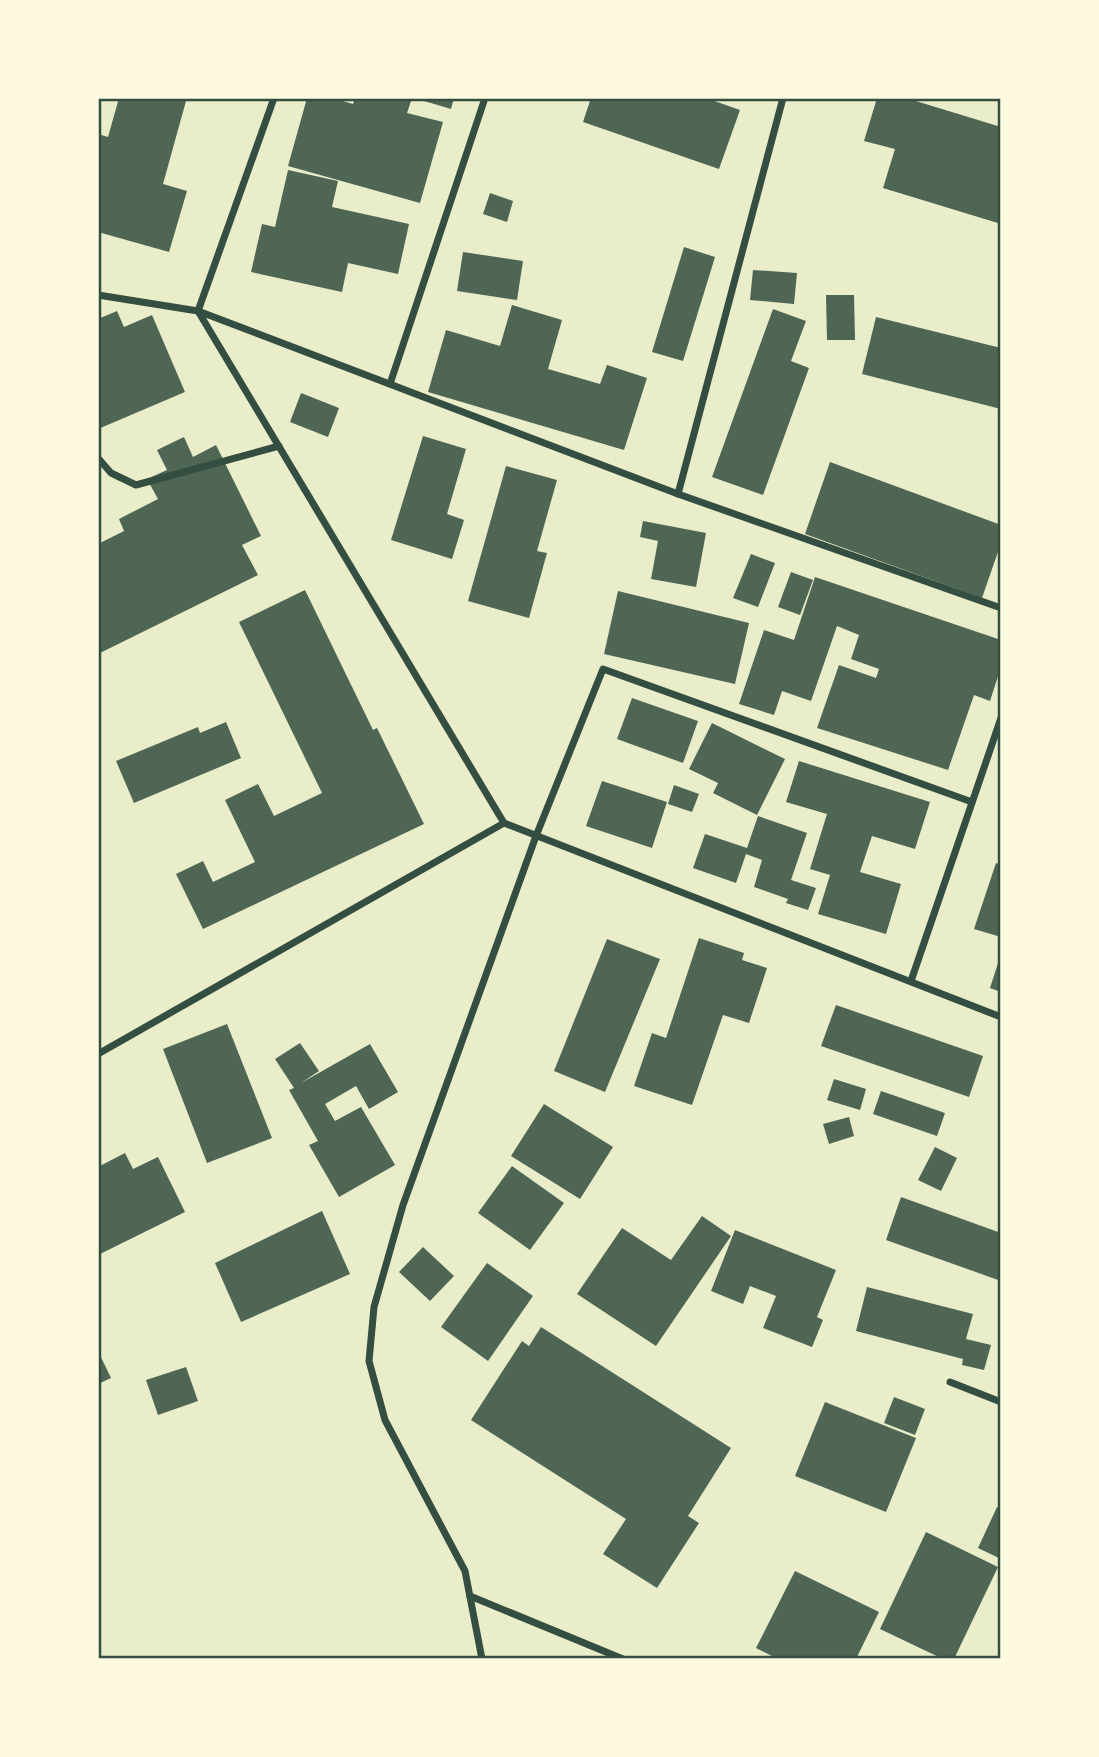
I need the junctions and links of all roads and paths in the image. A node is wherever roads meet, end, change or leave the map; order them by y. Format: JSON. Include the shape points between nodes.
{"nodes":[{"id":1,"x":274,"y":98,"type":"edge"},
{"id":2,"x":485,"y":98,"type":"edge"},
{"id":3,"x":783,"y":98,"type":"edge"},
{"id":4,"x":98,"y":295,"type":"edge"},
{"id":5,"x":198,"y":311,"type":"junction"},
{"id":6,"x":390,"y":384,"type":"junction"},
{"id":7,"x":279,"y":446,"type":"junction"},
{"id":8,"x":98,"y":458,"type":"edge"},
{"id":9,"x":678,"y":494,"type":"junction"},
{"id":10,"x":1001,"y":608,"type":"edge"},
{"id":11,"x":1001,"y":718,"type":"edge"},
{"id":12,"x":992,"y":744,"type":"junction"},
{"id":13,"x":1001,"y":747,"type":"edge"},
{"id":14,"x":972,"y":802,"type":"junction"},
{"id":15,"x":504,"y":823,"type":"junction"},
{"id":16,"x":536,"y":836,"type":"junction"},
{"id":17,"x":911,"y":981,"type":"junction"},
{"id":18,"x":1001,"y":1017,"type":"edge"},
{"id":19,"x":98,"y":1054,"type":"edge"},
{"id":20,"x":950,"y":1382,"type":"dead end"},
{"id":21,"x":1001,"y":1402,"type":"edge"},
{"id":22,"x":470,"y":1596,"type":"junction"},
{"id":23,"x":482,"y":1659,"type":"edge"},
{"id":24,"x":623,"y":1659,"type":"edge"}],
"edges":[{"from":1,"to":5,"type":"street"},
{"from":2,"to":6,"type":"street"},
{"from":3,"to":9,"type":"street"},
{"from":4,"to":5,"type":"street"},
{"from":5,"to":6,"type":"street"},
{"from":5,"to":7,"type":"street"},
{"from":6,"to":9,"type":"street"},
{"from":7,"to":8,"type":"street","via":[[136,485],[111,473]]},
{"from":7,"to":15,"type":"street"},
{"from":9,"to":10,"type":"street"},
{"from":11,"to":12,"type":"street"},
{"from":12,"to":13,"type":"street"},
{"from":12,"to":14,"type":"street"},
{"from":14,"to":16,"type":"street","via":[[603,669]]},
{"from":14,"to":17,"type":"street"},
{"from":15,"to":16,"type":"street"},
{"from":15,"to":19,"type":"street"},
{"from":16,"to":17,"type":"street"},
{"from":16,"to":22,"type":"street","via":[[403,1205],[374,1307],[369,1361],[385,1420],[465,1570]]},
{"from":17,"to":18,"type":"street"},
{"from":20,"to":21,"type":"street"},
{"from":22,"to":23,"type":"street"},
{"from":22,"to":24,"type":"street"}]}
